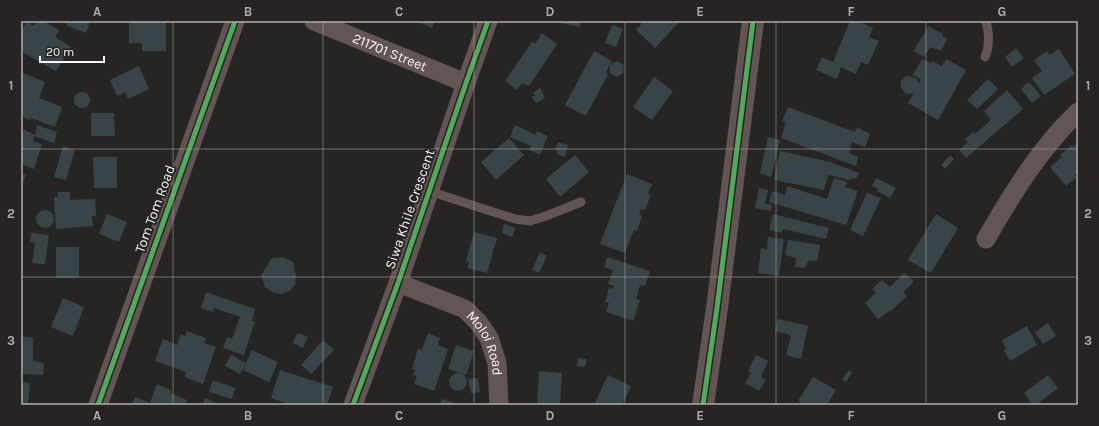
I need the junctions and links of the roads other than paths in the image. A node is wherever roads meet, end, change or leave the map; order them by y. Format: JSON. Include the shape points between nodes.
{"nodes":[{"id":1,"x":235,"y":21,"type":"edge"},
{"id":2,"x":314,"y":21,"type":"edge"},
{"id":3,"x":488,"y":21,"type":"edge"},
{"id":4,"x":753,"y":21,"type":"edge"},
{"id":5,"x":986,"y":21,"type":"edge"},
{"id":6,"x":985,"y":57,"type":"dead end"},
{"id":7,"x":466,"y":83,"type":"junction"},
{"id":8,"x":1078,"y":112,"type":"edge"},
{"id":9,"x":429,"y":191,"type":"junction"},
{"id":10,"x":581,"y":202,"type":"dead end"},
{"id":11,"x":986,"y":239,"type":"dead end"},
{"id":12,"x":398,"y":283,"type":"junction"},
{"id":13,"x":98,"y":405,"type":"edge"},
{"id":14,"x":353,"y":405,"type":"edge"},
{"id":15,"x":499,"y":405,"type":"edge"},
{"id":16,"x":703,"y":405,"type":"edge"}],
"edges":[{"from":1,"to":13,"type":"street","name":"Tom Tom Road"},
{"from":2,"to":7,"type":"street","name":"211701 Street"},
{"from":3,"to":7,"type":"street","name":"Siwa Khile Crescent"},
{"from":4,"to":16,"type":"street"},
{"from":5,"to":6,"type":"lane","via":[[989,48]]},
{"from":7,"to":9,"type":"street","name":"Siwa Khile Crescent"},
{"from":8,"to":11,"type":"street","via":[[1061,127],[1027,172]]},
{"from":9,"to":10,"type":"lane","via":[[515,219],[530,221]]},
{"from":9,"to":12,"type":"street","name":"Siwa Khile Crescent"},
{"from":12,"to":14,"type":"street","name":"Siwa Khile Crescent"},
{"from":12,"to":15,"type":"street","name":"Moloi Road","via":[[465,309],[478,322],[489,338],[497,363]]}]}
